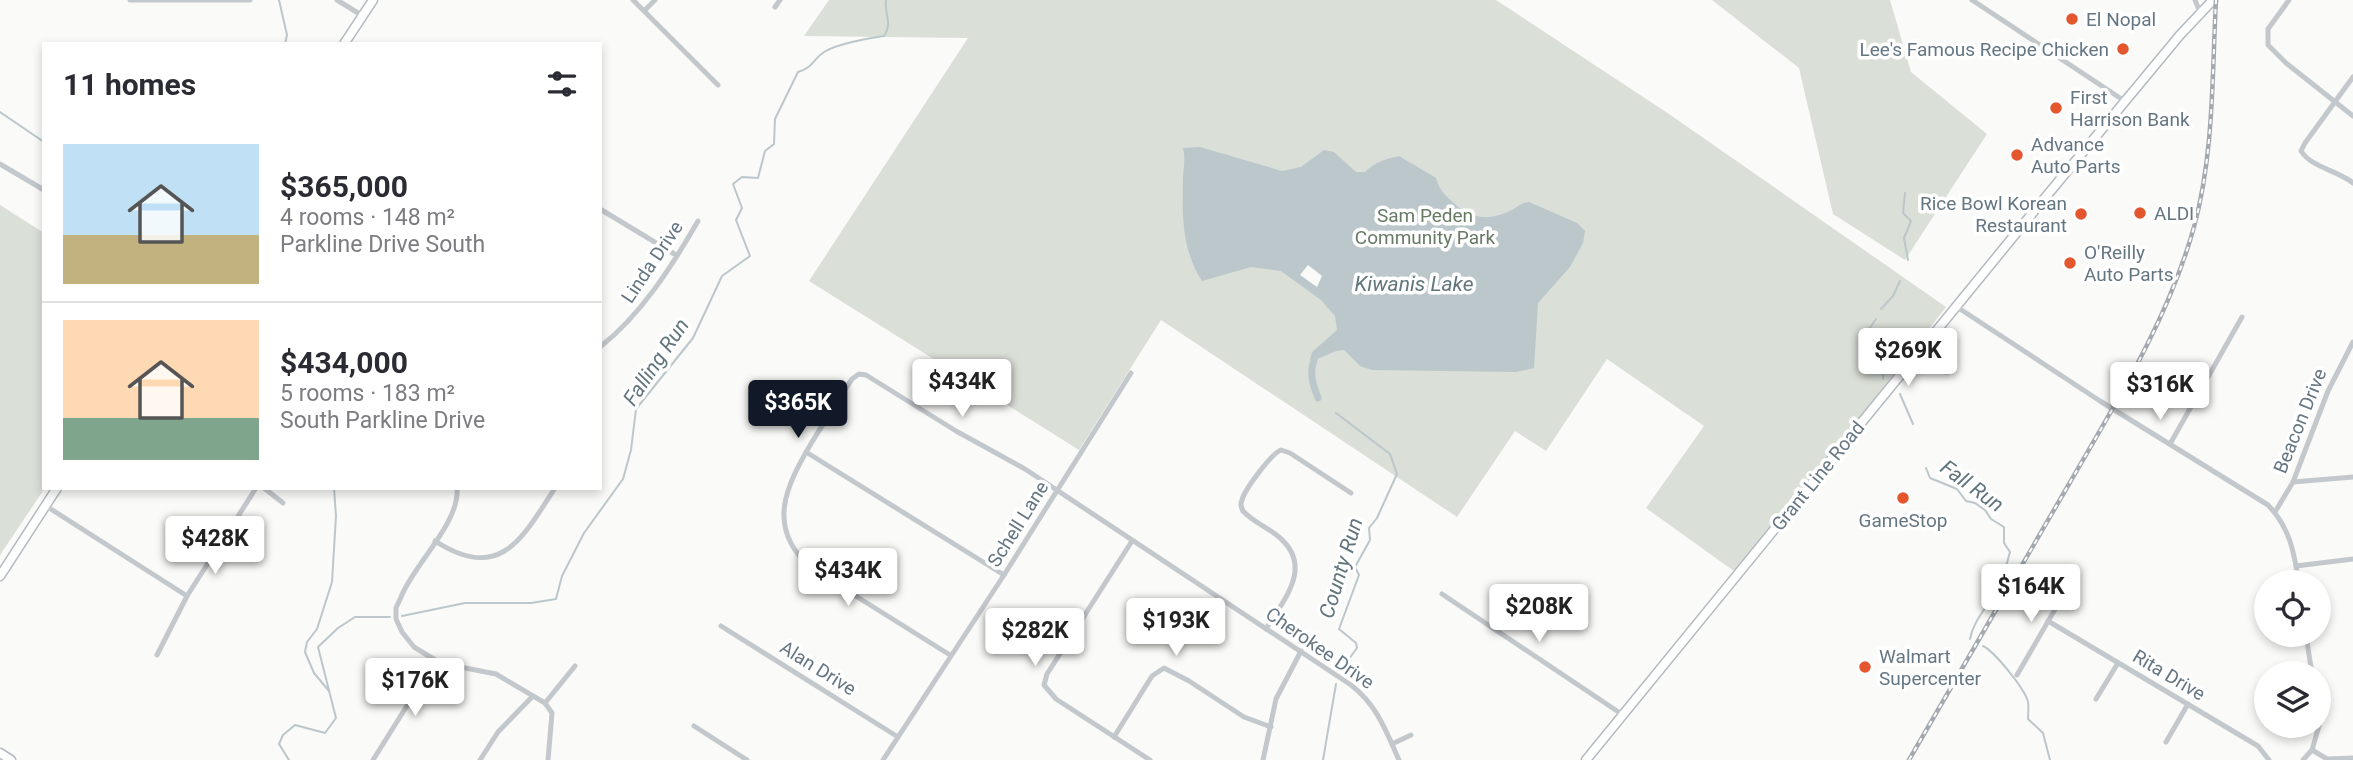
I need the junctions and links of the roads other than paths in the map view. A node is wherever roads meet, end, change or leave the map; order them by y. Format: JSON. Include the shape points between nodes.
{"nodes":[{"id":1,"x":130,"y":0,"type":"edge"},
{"id":2,"x":250,"y":0,"type":"edge"},
{"id":3,"x":337,"y":0,"type":"edge"},
{"id":4,"x":373,"y":0,"type":"edge"},
{"id":5,"x":633,"y":0,"type":"edge"},
{"id":6,"x":655,"y":0,"type":"edge"},
{"id":7,"x":780,"y":0,"type":"edge"},
{"id":8,"x":1972,"y":0,"type":"edge"},
{"id":9,"x":2195,"y":0,"type":"edge"},
{"id":10,"x":2213,"y":0,"type":"edge"},
{"id":11,"x":2289,"y":0,"type":"edge"},
{"id":12,"x":775,"y":7,"type":"dead end"},
{"id":13,"x":645,"y":10,"type":"junction"},
{"id":14,"x":2200,"y":12,"type":"junction"},
{"id":15,"x":363,"y":16,"type":"junction"},
{"id":16,"x":345,"y":42,"type":"edge"},
{"id":17,"x":2353,"y":76,"type":"edge"},
{"id":18,"x":718,"y":85,"type":"dead end"},
{"id":19,"x":2335,"y":101,"type":"junction"},
{"id":20,"x":2126,"y":102,"type":"junction"},
{"id":21,"x":2353,"y":116,"type":"edge"},
{"id":22,"x":0,"y":164,"type":"edge"},
{"id":23,"x":2353,"y":183,"type":"edge"},
{"id":24,"x":42,"y":189,"type":"edge"},
{"id":25,"x":602,"y":210,"type":"edge"},
{"id":26,"x":698,"y":221,"type":"dead end"},
{"id":27,"x":676,"y":256,"type":"junction"},
{"id":28,"x":1957,"y":307,"type":"junction"},
{"id":29,"x":2242,"y":317,"type":"dead end"},
{"id":30,"x":2353,"y":342,"type":"edge"},
{"id":31,"x":602,"y":345,"type":"edge"},
{"id":32,"x":1916,"y":356,"type":"junction"},
{"id":33,"x":1948,"y":369,"type":"dead end"},
{"id":34,"x":1131,"y":373,"type":"dead end"},
{"id":35,"x":2170,"y":444,"type":"junction"},
{"id":36,"x":806,"y":452,"type":"junction"},
{"id":37,"x":2353,"y":477,"type":"edge"},
{"id":38,"x":2293,"y":482,"type":"junction"},
{"id":39,"x":56,"y":490,"type":"edge"},
{"id":40,"x":255,"y":490,"type":"edge"},
{"id":41,"x":267,"y":490,"type":"edge"},
{"id":42,"x":457,"y":490,"type":"edge"},
{"id":43,"x":554,"y":490,"type":"edge"},
{"id":44,"x":1057,"y":491,"type":"junction"},
{"id":45,"x":1351,"y":494,"type":"dead end"},
{"id":46,"x":283,"y":502,"type":"dead end"},
{"id":47,"x":46,"y":506,"type":"junction"},
{"id":48,"x":2275,"y":512,"type":"junction"},
{"id":49,"x":435,"y":541,"type":"junction"},
{"id":50,"x":1132,"y":541,"type":"junction"},
{"id":51,"x":2353,"y":559,"type":"edge"},
{"id":52,"x":2297,"y":566,"type":"junction"},
{"id":53,"x":2297,"y":570,"type":"edge"},
{"id":54,"x":1004,"y":575,"type":"junction"},
{"id":55,"x":0,"y":576,"type":"edge"},
{"id":56,"x":2068,"y":587,"type":"dead end"},
{"id":57,"x":1442,"y":594,"type":"dead end"},
{"id":58,"x":187,"y":596,"type":"junction"},
{"id":59,"x":2048,"y":621,"type":"junction"},
{"id":60,"x":721,"y":626,"type":"dead end"},
{"id":61,"x":1266,"y":629,"type":"junction"},
{"id":62,"x":1301,"y":651,"type":"junction"},
{"id":63,"x":157,"y":655,"type":"dead end"},
{"id":64,"x":950,"y":655,"type":"junction"},
{"id":65,"x":435,"y":661,"type":"junction"},
{"id":66,"x":2118,"y":663,"type":"junction"},
{"id":67,"x":575,"y":666,"type":"dead end"},
{"id":68,"x":2017,"y":676,"type":"dead end"},
{"id":69,"x":532,"y":697,"type":"junction"},
{"id":70,"x":2096,"y":699,"type":"dead end"},
{"id":71,"x":545,"y":703,"type":"junction"},
{"id":72,"x":2188,"y":704,"type":"junction"},
{"id":73,"x":1623,"y":715,"type":"junction"},
{"id":74,"x":694,"y":726,"type":"dead end"},
{"id":75,"x":1270,"y":727,"type":"junction"},
{"id":76,"x":1411,"y":735,"type":"dead end"},
{"id":77,"x":898,"y":737,"type":"junction"},
{"id":78,"x":1114,"y":737,"type":"junction"},
{"id":79,"x":2316,"y":738,"type":"edge"},
{"id":80,"x":2166,"y":742,"type":"dead end"},
{"id":81,"x":1392,"y":744,"type":"junction"},
{"id":82,"x":2312,"y":750,"type":"junction"},
{"id":83,"x":0,"y":753,"type":"edge"},
{"id":84,"x":2353,"y":758,"type":"edge"},
{"id":85,"x":10,"y":760,"type":"edge"},
{"id":86,"x":373,"y":760,"type":"edge"},
{"id":87,"x":480,"y":760,"type":"edge"},
{"id":88,"x":548,"y":760,"type":"edge"},
{"id":89,"x":747,"y":760,"type":"edge"},
{"id":90,"x":883,"y":760,"type":"edge"},
{"id":91,"x":1150,"y":760,"type":"edge"},
{"id":92,"x":1264,"y":760,"type":"edge"},
{"id":93,"x":1399,"y":760,"type":"edge"},
{"id":94,"x":1586,"y":760,"type":"edge"},
{"id":95,"x":2269,"y":760,"type":"edge"},
{"id":96,"x":2303,"y":760,"type":"edge"}],
"edges":[{"from":1,"to":2,"type":"street"},
{"from":3,"to":15,"type":"street"},
{"from":4,"to":15,"type":"main road"},
{"from":5,"to":13,"type":"street"},
{"from":6,"to":13,"type":"street"},
{"from":7,"to":12,"type":"street"},
{"from":8,"to":20,"type":"street"},
{"from":9,"to":14,"type":"street"},
{"from":10,"to":14,"type":"main road","name":"Grant Line Road"},
{"from":11,"to":19,"type":"street","via":[[2268,29],[2268,45]]},
{"from":13,"to":18,"type":"street"},
{"from":14,"to":20,"type":"main road","name":"Grant Line Road"},
{"from":15,"to":16,"type":"main road"},
{"from":17,"to":19,"type":"street"},
{"from":19,"to":21,"type":"street"},
{"from":19,"to":23,"type":"street","via":[[2301,151]]},
{"from":20,"to":28,"type":"main road","name":"Grant Line Road"},
{"from":22,"to":24,"type":"street"},
{"from":25,"to":27,"type":"street"},
{"from":26,"to":27,"type":"street","name":"Linda Drive"},
{"from":27,"to":31,"type":"street","name":"Linda Drive","via":[[634,316]]},
{"from":28,"to":32,"type":"main road","name":"Grant Line Road"},
{"from":28,"to":35,"type":"street"},
{"from":29,"to":35,"type":"street"},
{"from":30,"to":38,"type":"street","name":"Beacon Drive","via":[[2328,391]]},
{"from":32,"to":33,"type":"main road"},
{"from":32,"to":73,"type":"main road","name":"Grant Line Road"},
{"from":34,"to":44,"type":"street","name":"Schell Lane"},
{"from":35,"to":48,"type":"street"},
{"from":36,"to":44,"type":"street","name":"Cherokee Drive","via":[[852,379],[866,375]]},
{"from":36,"to":54,"type":"street"},
{"from":36,"to":64,"type":"street","via":[[784,504],[795,550],[811,568]]},
{"from":37,"to":38,"type":"street"},
{"from":38,"to":48,"type":"street","name":"Beacon Drive"},
{"from":39,"to":47,"type":"main road"},
{"from":40,"to":58,"type":"street"},
{"from":41,"to":46,"type":"street"},
{"from":42,"to":49,"type":"street","via":[[453,513]]},
{"from":43,"to":49,"type":"street","via":[[518,542],[497,555],[466,557]]},
{"from":44,"to":50,"type":"street","name":"Cherokee Drive"},
{"from":44,"to":54,"type":"street","name":"Schell Lane"},
{"from":45,"to":61,"type":"street","via":[[1281,450],[1244,495],[1243,511],[1280,538],[1295,563],[1293,584]]},
{"from":47,"to":55,"type":"main road"},
{"from":47,"to":58,"type":"street"},
{"from":48,"to":52,"type":"street","via":[[2288,533]]},
{"from":49,"to":65,"type":"street","via":[[403,591],[396,619],[410,642]]},
{"from":50,"to":61,"type":"street","name":"Cherokee Drive"},
{"from":50,"to":78,"type":"street","via":[[1044,685],[1051,695]]},
{"from":51,"to":52,"type":"street"},
{"from":52,"to":53,"type":"street"},
{"from":54,"to":64,"type":"street","name":"Schell Lane"},
{"from":56,"to":59,"type":"street"},
{"from":57,"to":73,"type":"street"},
{"from":58,"to":63,"type":"street"},
{"from":59,"to":66,"type":"street","name":"Rita Drive"},
{"from":59,"to":68,"type":"street"},
{"from":60,"to":77,"type":"street","name":"Alan Drive"},
{"from":61,"to":62,"type":"street","name":"Cherokee Drive"},
{"from":62,"to":75,"type":"street","via":[[1283,684]]},
{"from":62,"to":81,"type":"street","name":"Cherokee Drive","via":[[1366,698]]},
{"from":64,"to":77,"type":"street","name":"Schell Lane"},
{"from":65,"to":69,"type":"street","via":[[496,674]]},
{"from":65,"to":86,"type":"street"},
{"from":66,"to":70,"type":"street"},
{"from":66,"to":72,"type":"street","name":"Rita Drive"},
{"from":67,"to":71,"type":"street"},
{"from":69,"to":71,"type":"street"},
{"from":69,"to":87,"type":"street","via":[[498,732]]},
{"from":71,"to":88,"type":"street","via":[[552,713]]},
{"from":72,"to":80,"type":"street"},
{"from":72,"to":95,"type":"street","name":"Rita Drive","via":[[2258,746]]},
{"from":73,"to":94,"type":"main road","name":"Grant Line Road"},
{"from":74,"to":89,"type":"street"},
{"from":75,"to":78,"type":"street","via":[[1244,717],[1164,668],[1152,676]]},
{"from":75,"to":92,"type":"street"},
{"from":76,"to":81,"type":"street"},
{"from":77,"to":90,"type":"street","name":"Schell Lane"},
{"from":78,"to":91,"type":"street"},
{"from":79,"to":82,"type":"street"},
{"from":81,"to":93,"type":"street","name":"Cherokee Drive"},
{"from":82,"to":84,"type":"street","via":[[2327,759]]},
{"from":82,"to":96,"type":"street"},
{"from":83,"to":85,"type":"main road"}]}
